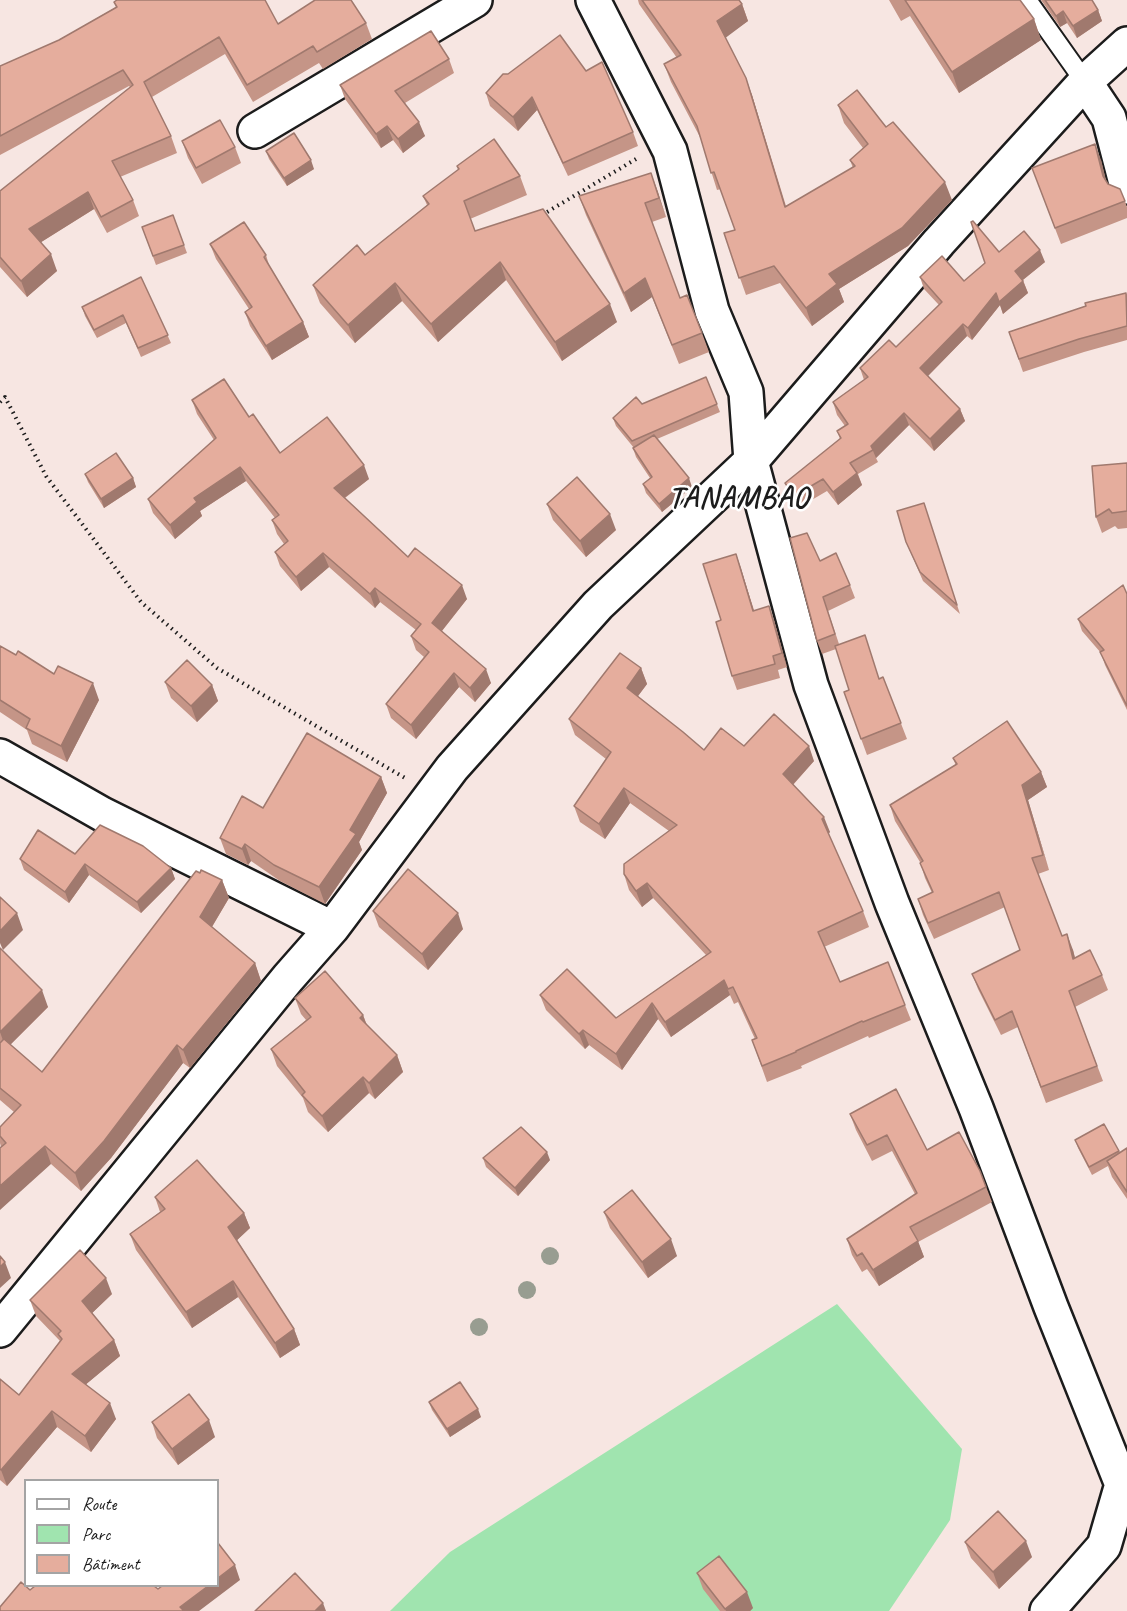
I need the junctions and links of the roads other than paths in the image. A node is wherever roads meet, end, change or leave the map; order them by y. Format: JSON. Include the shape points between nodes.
{"nodes":[{"id":1,"x":475,"y":0,"type":"edge"},
{"id":2,"x":593,"y":0,"type":"edge"},
{"id":3,"x":1027,"y":0,"type":"edge"},
{"id":4,"x":1127,"y":44,"type":"edge"},
{"id":5,"x":1085,"y":82,"type":"junction"},
{"id":6,"x":255,"y":131,"type":"dead end"},
{"id":7,"x":1127,"y":186,"type":"edge"},
{"id":8,"x":752,"y":462,"type":"junction"},
{"id":9,"x":0,"y":756,"type":"edge"},
{"id":10,"x":332,"y":928,"type":"junction"},
{"id":11,"x":0,"y":1330,"type":"edge"},
{"id":12,"x":1125,"y":1485,"type":"edge"},
{"id":13,"x":1047,"y":1611,"type":"edge"}],
"edges":[{"from":1,"to":6,"type":"street"},
{"from":2,"to":8,"type":"street","via":[[670,151],[712,311],[746,392]]},
{"from":3,"to":5,"type":"lane"},
{"from":4,"to":5,"type":"street"},
{"from":5,"to":7,"type":"street","via":[[1110,118]]},
{"from":5,"to":8,"type":"street","via":[[939,242]]},
{"from":8,"to":10,"type":"street","via":[[598,605],[452,768]]},
{"from":8,"to":12,"type":"street","via":[[811,685],[892,903]]},
{"from":9,"to":10,"type":"street","via":[[102,814]]},
{"from":10,"to":11,"type":"street"},
{"from":12,"to":13,"type":"street","via":[[1104,1546]]}]}
